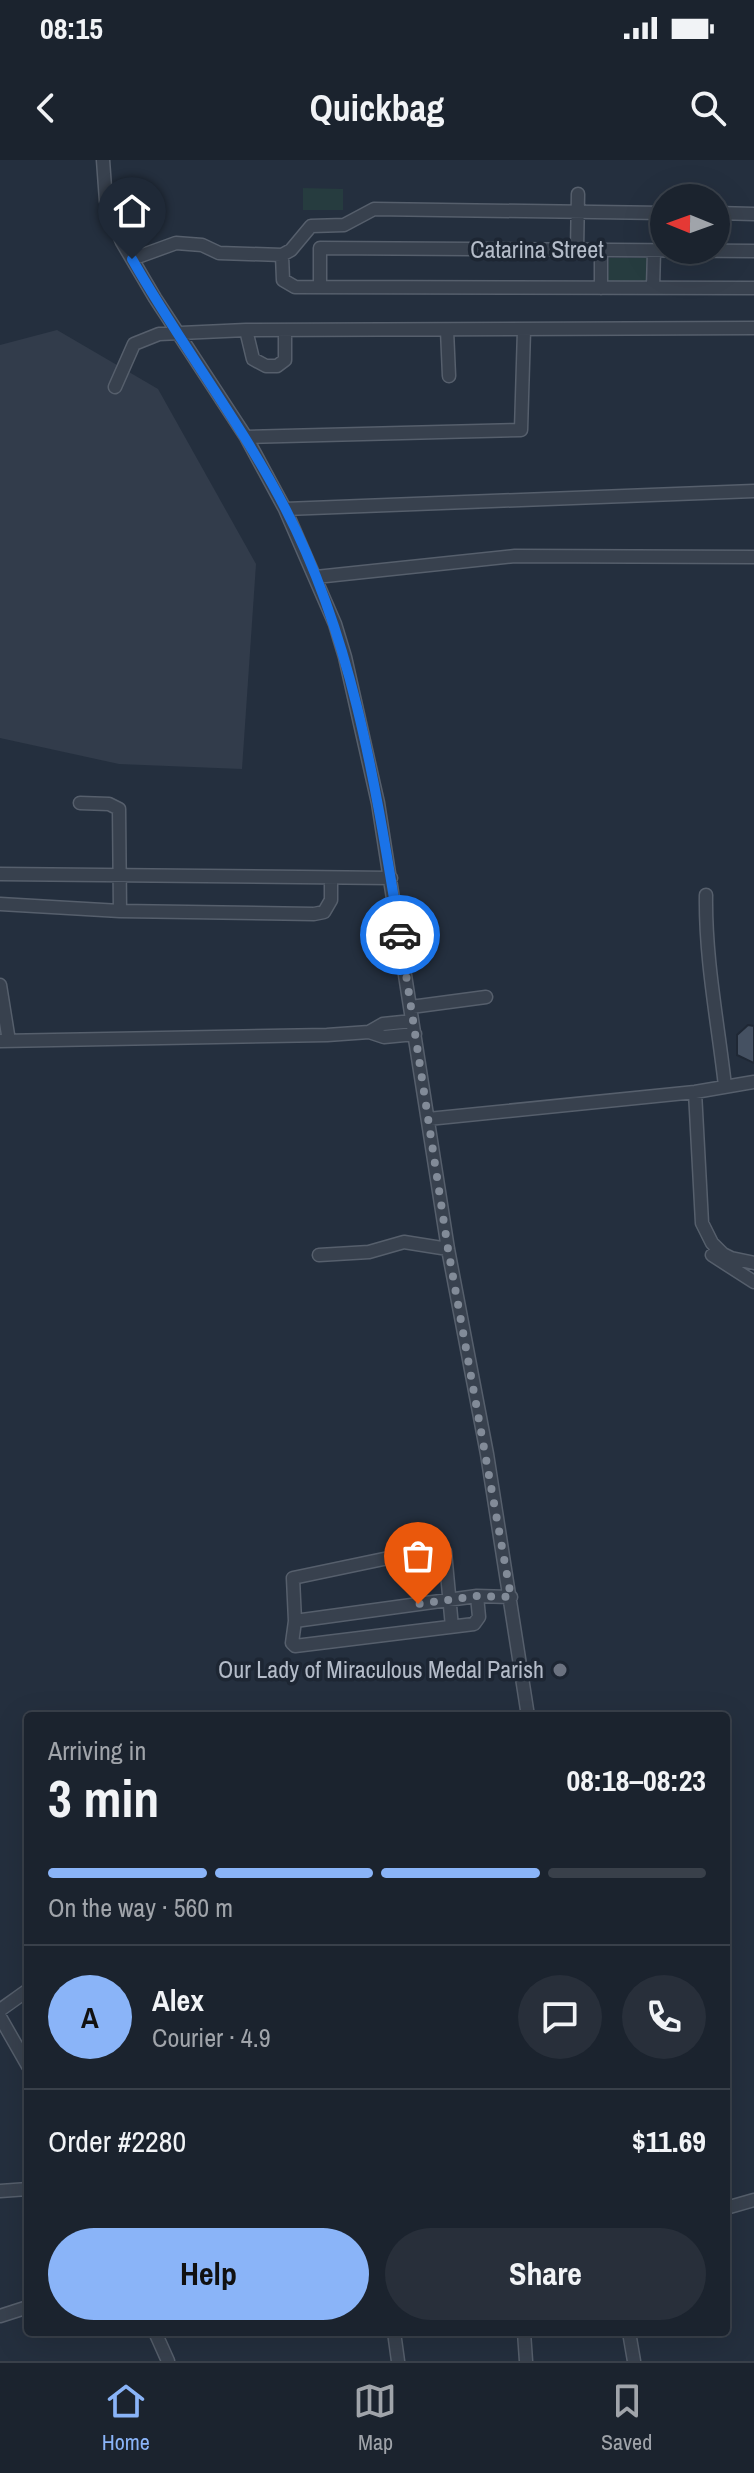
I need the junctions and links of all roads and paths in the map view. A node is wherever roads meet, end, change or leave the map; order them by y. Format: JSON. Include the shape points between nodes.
{"nodes":[{"id":1,"x":103,"y":160,"type":"edge"},
{"id":2,"x":578,"y":194,"type":"dead end"},
{"id":3,"x":577,"y":212,"type":"junction"},
{"id":4,"x":650,"y":213,"type":"edge"},
{"id":5,"x":730,"y":213,"type":"edge"},
{"id":6,"x":754,"y":214,"type":"edge"},
{"id":7,"x":577,"y":250,"type":"junction"},
{"id":8,"x":601,"y":250,"type":"junction"},
{"id":9,"x":650,"y":251,"type":"edge"},
{"id":10,"x":730,"y":251,"type":"edge"},
{"id":11,"x":754,"y":251,"type":"edge"},
{"id":12,"x":282,"y":255,"type":"junction"},
{"id":13,"x":132,"y":259,"type":"junction"},
{"id":14,"x":654,"y":264,"type":"edge"},
{"id":15,"x":320,"y":287,"type":"junction"},
{"id":16,"x":601,"y":288,"type":"junction"},
{"id":17,"x":653,"y":288,"type":"junction"},
{"id":18,"x":754,"y":288,"type":"edge"},
{"id":19,"x":754,"y":328,"type":"edge"},
{"id":20,"x":246,"y":330,"type":"junction"},
{"id":21,"x":285,"y":330,"type":"junction"},
{"id":22,"x":447,"y":330,"type":"junction"},
{"id":23,"x":524,"y":330,"type":"junction"},
{"id":24,"x":179,"y":334,"type":"junction"},
{"id":25,"x":449,"y":376,"type":"dead end"},
{"id":26,"x":115,"y":387,"type":"dead end"},
{"id":27,"x":246,"y":437,"type":"junction"},
{"id":28,"x":754,"y":491,"type":"edge"},
{"id":29,"x":285,"y":509,"type":"junction"},
{"id":30,"x":754,"y":557,"type":"edge"},
{"id":31,"x":316,"y":577,"type":"junction"},
{"id":32,"x":80,"y":803,"type":"dead end"},
{"id":33,"x":0,"y":874,"type":"edge"},
{"id":34,"x":121,"y":875,"type":"junction"},
{"id":35,"x":391,"y":878,"type":"junction"},
{"id":36,"x":331,"y":879,"type":"junction"},
{"id":37,"x":706,"y":895,"type":"dead end"},
{"id":38,"x":0,"y":904,"type":"edge"},
{"id":39,"x":120,"y":911,"type":"junction"},
{"id":40,"x":0,"y":985,"type":"edge"},
{"id":41,"x":486,"y":997,"type":"dead end"},
{"id":42,"x":411,"y":1007,"type":"junction"},
{"id":43,"x":414,"y":1028,"type":"junction"},
{"id":44,"x":4,"y":1041,"type":"edge"},
{"id":45,"x":754,"y":1082,"type":"edge"},
{"id":46,"x":725,"y":1086,"type":"junction"},
{"id":47,"x":695,"y":1092,"type":"junction"},
{"id":48,"x":428,"y":1119,"type":"junction"},
{"id":49,"x":448,"y":1249,"type":"junction"},
{"id":50,"x":319,"y":1255,"type":"dead end"},
{"id":51,"x":712,"y":1255,"type":"dead end"},
{"id":52,"x":754,"y":1263,"type":"edge"},
{"id":53,"x":754,"y":1282,"type":"edge"},
{"id":54,"x":477,"y":1596,"type":"junction"},
{"id":55,"x":511,"y":1597,"type":"junction"},
{"id":56,"x":449,"y":1600,"type":"junction"},
{"id":57,"x":295,"y":1621,"type":"junction"},
{"id":58,"x":452,"y":1627,"type":"junction"},
{"id":59,"x":527,"y":1712,"type":"edge"},
{"id":60,"x":24,"y":1993,"type":"edge"},
{"id":61,"x":0,"y":2010,"type":"edge"},
{"id":62,"x":0,"y":2017,"type":"edge"},
{"id":63,"x":24,"y":2059,"type":"edge"},
{"id":64,"x":24,"y":2189,"type":"edge"},
{"id":65,"x":0,"y":2191,"type":"edge"},
{"id":66,"x":754,"y":2200,"type":"edge"},
{"id":67,"x":730,"y":2207,"type":"edge"},
{"id":68,"x":24,"y":2308,"type":"edge"},
{"id":69,"x":0,"y":2316,"type":"edge"},
{"id":70,"x":157,"y":2336,"type":"edge"},
{"id":71,"x":395,"y":2336,"type":"edge"},
{"id":72,"x":524,"y":2336,"type":"edge"},
{"id":73,"x":630,"y":2336,"type":"edge"},
{"id":74,"x":168,"y":2361,"type":"edge"},
{"id":75,"x":398,"y":2361,"type":"edge"},
{"id":76,"x":526,"y":2361,"type":"edge"},
{"id":77,"x":634,"y":2361,"type":"edge"}],
"edges":[{"from":1,"to":13,"type":"street","via":[[106,201]]},
{"from":2,"to":3,"type":"street"},
{"from":3,"to":4,"type":"street"},
{"from":3,"to":7,"type":"street"},
{"from":3,"to":12,"type":"street","via":[[374,209],[344,225],[311,226]]},
{"from":5,"to":6,"type":"street"},
{"from":7,"to":8,"type":"street","name":"Catarina Street"},
{"from":7,"to":15,"type":"street","name":"Catarina Street","via":[[320,248]]},
{"from":8,"to":9,"type":"street","name":"Catarina Street"},
{"from":8,"to":16,"type":"street"},
{"from":10,"to":11,"type":"street","name":"Catarina Street"},
{"from":12,"to":13,"type":"street","via":[[216,253],[202,245],[176,243]]},
{"from":12,"to":15,"type":"street","via":[[287,284]]},
{"from":13,"to":24,"type":"street"},
{"from":14,"to":17,"type":"street"},
{"from":15,"to":16,"type":"street"},
{"from":16,"to":17,"type":"street"},
{"from":17,"to":18,"type":"street"},
{"from":19,"to":23,"type":"street"},
{"from":20,"to":21,"type":"street"},
{"from":20,"to":21,"type":"street","via":[[253,359],[266,366],[285,360]]},
{"from":20,"to":24,"type":"street"},
{"from":21,"to":22,"type":"street"},
{"from":22,"to":23,"type":"street"},
{"from":22,"to":25,"type":"street"},
{"from":23,"to":27,"type":"street","via":[[521,430]]},
{"from":24,"to":26,"type":"street","via":[[159,334],[134,344]]},
{"from":24,"to":27,"type":"street"},
{"from":27,"to":29,"type":"street"},
{"from":28,"to":29,"type":"street"},
{"from":29,"to":31,"type":"street"},
{"from":30,"to":31,"type":"street","via":[[515,556]]},
{"from":31,"to":35,"type":"street","via":[[335,624],[363,731]]},
{"from":32,"to":34,"type":"street","via":[[119,809]]},
{"from":33,"to":34,"type":"street"},
{"from":34,"to":36,"type":"street"},
{"from":34,"to":39,"type":"street"},
{"from":35,"to":36,"type":"street"},
{"from":35,"to":42,"type":"street"},
{"from":36,"to":39,"type":"street","via":[[331,900],[324,912]]},
{"from":37,"to":46,"type":"street","via":[[705,944]]},
{"from":38,"to":39,"type":"street"},
{"from":40,"to":44,"type":"street"},
{"from":41,"to":42,"type":"street"},
{"from":42,"to":43,"type":"street"},
{"from":43,"to":44,"type":"street","via":[[383,1024],[369,1032]]},
{"from":43,"to":48,"type":"street"},
{"from":45,"to":46,"type":"street"},
{"from":46,"to":47,"type":"street"},
{"from":47,"to":48,"type":"street"},
{"from":47,"to":52,"type":"street","via":[[702,1223],[723,1254]]},
{"from":48,"to":49,"type":"street"},
{"from":49,"to":50,"type":"street","via":[[404,1242],[369,1252]]},
{"from":49,"to":55,"type":"street"},
{"from":51,"to":53,"type":"street"},
{"from":54,"to":55,"type":"street"},
{"from":54,"to":56,"type":"street"},
{"from":54,"to":58,"type":"street","via":[[478,1622]]},
{"from":55,"to":59,"type":"street"},
{"from":56,"to":57,"type":"street"},
{"from":56,"to":57,"type":"street","via":[[445,1552],[439,1547],[296,1575]]},
{"from":56,"to":58,"type":"street"},
{"from":57,"to":58,"type":"street","via":[[295,1646]]},
{"from":60,"to":61,"type":"street"},
{"from":62,"to":63,"type":"street"},
{"from":64,"to":65,"type":"street"},
{"from":66,"to":67,"type":"street"},
{"from":68,"to":69,"type":"street"},
{"from":70,"to":74,"type":"street"},
{"from":71,"to":75,"type":"street"},
{"from":72,"to":76,"type":"street"},
{"from":73,"to":77,"type":"street"}]}
